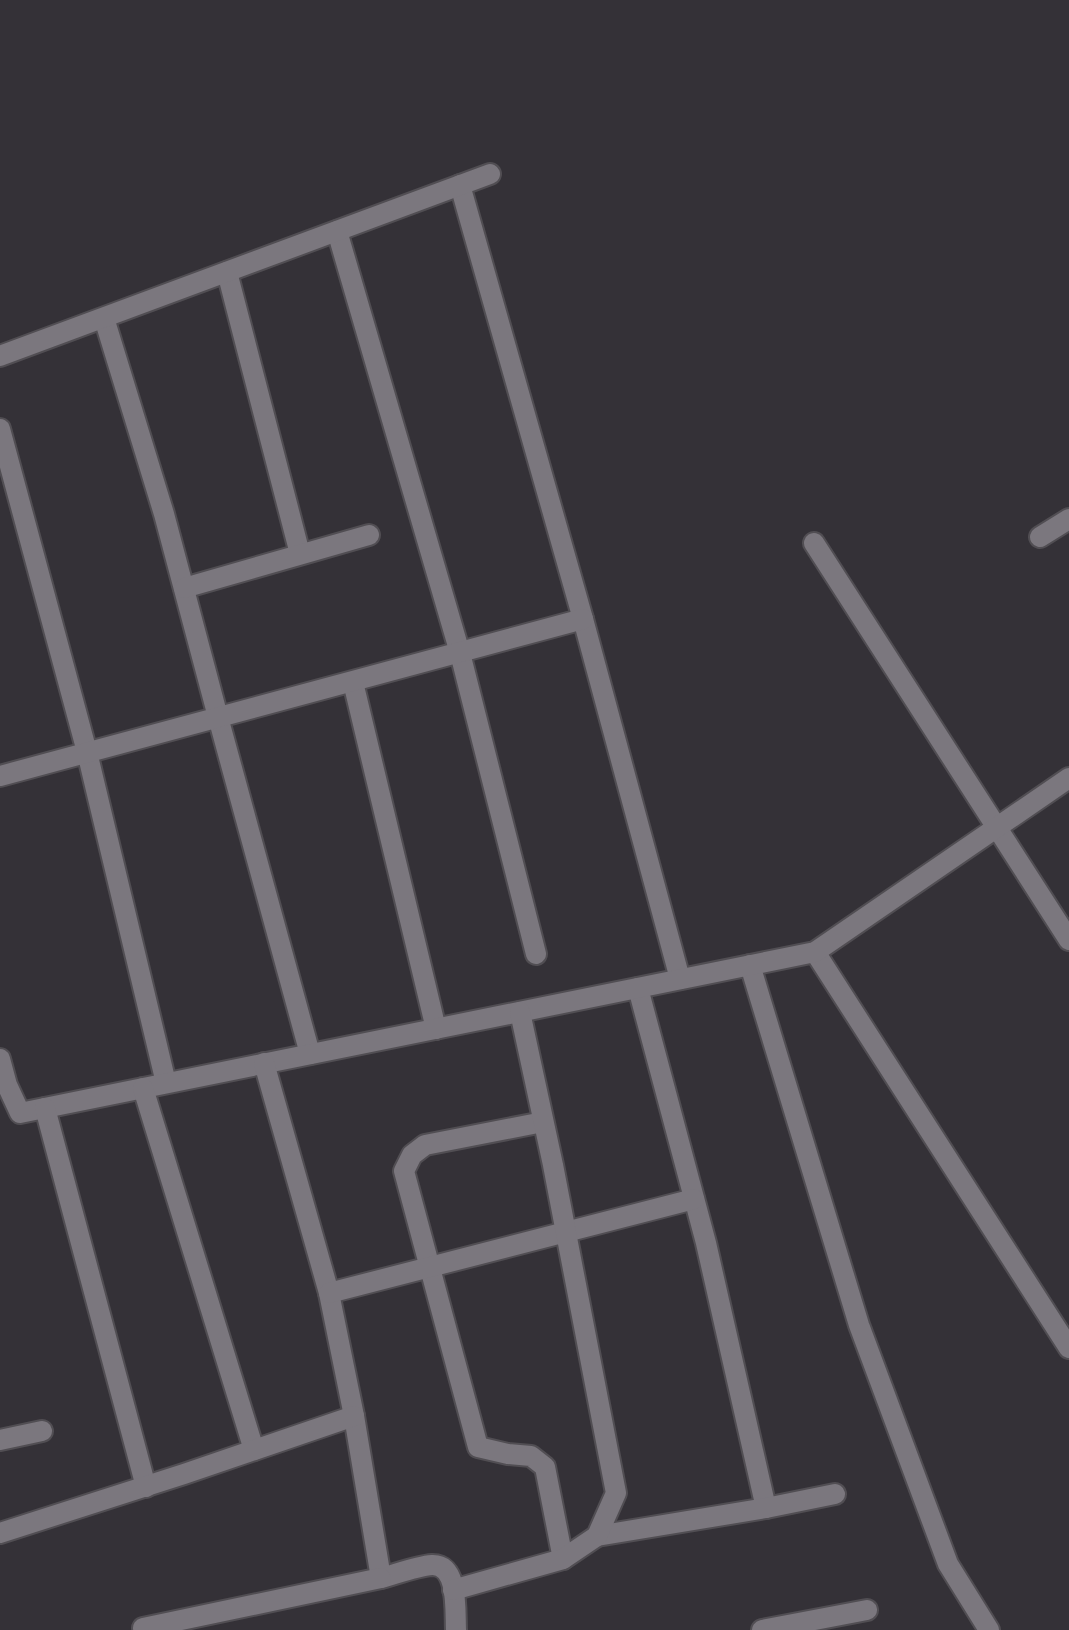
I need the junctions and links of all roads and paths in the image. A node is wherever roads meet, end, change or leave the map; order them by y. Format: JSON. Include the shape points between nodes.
{"nodes":[{"id":1,"x":490,"y":174,"type":"dead end"},
{"id":2,"x":460,"y":185,"type":"junction"},
{"id":3,"x":337,"y":231,"type":"junction"},
{"id":4,"x":227,"y":272,"type":"junction"},
{"id":5,"x":104,"y":318,"type":"junction"},
{"id":6,"x":0,"y":356,"type":"edge"},
{"id":7,"x":0,"y":429,"type":"edge"},
{"id":8,"x":1069,"y":519,"type":"edge"},
{"id":9,"x":369,"y":535,"type":"dead end"},
{"id":10,"x":1040,"y":537,"type":"dead end"},
{"id":11,"x":814,"y":543,"type":"dead end"},
{"id":12,"x":300,"y":554,"type":"junction"},
{"id":13,"x":184,"y":588,"type":"junction"},
{"id":14,"x":583,"y":619,"type":"junction"},
{"id":15,"x":460,"y":653,"type":"junction"},
{"id":16,"x":353,"y":682,"type":"junction"},
{"id":17,"x":218,"y":717,"type":"junction"},
{"id":18,"x":87,"y":752,"type":"junction"},
{"id":19,"x":0,"y":776,"type":"edge"},
{"id":20,"x":1069,"y":778,"type":"edge"},
{"id":21,"x":996,"y":828,"type":"junction"},
{"id":22,"x":1069,"y":940,"type":"edge"},
{"id":23,"x":815,"y":952,"type":"junction"},
{"id":24,"x":536,"y":954,"type":"dead end"},
{"id":25,"x":750,"y":965,"type":"junction"},
{"id":26,"x":680,"y":979,"type":"junction"},
{"id":27,"x":638,"y":988,"type":"junction"},
{"id":28,"x":520,"y":1012,"type":"junction"},
{"id":29,"x":436,"y":1029,"type":"junction"},
{"id":30,"x":310,"y":1054,"type":"junction"},
{"id":31,"x":0,"y":1059,"type":"edge"},
{"id":32,"x":264,"y":1063,"type":"junction"},
{"id":33,"x":166,"y":1083,"type":"junction"},
{"id":34,"x":4,"y":1086,"type":"edge"},
{"id":35,"x":143,"y":1088,"type":"junction"},
{"id":36,"x":45,"y":1108,"type":"junction"},
{"id":37,"x":543,"y":1122,"type":"junction"},
{"id":38,"x":694,"y":1199,"type":"junction"},
{"id":39,"x":565,"y":1232,"type":"junction"},
{"id":40,"x":431,"y":1266,"type":"junction"},
{"id":41,"x":329,"y":1293,"type":"junction"},
{"id":42,"x":1069,"y":1348,"type":"edge"},
{"id":43,"x":354,"y":1416,"type":"junction"},
{"id":44,"x":42,"y":1431,"type":"dead end"},
{"id":45,"x":0,"y":1440,"type":"edge"},
{"id":46,"x":254,"y":1450,"type":"junction"},
{"id":47,"x":146,"y":1487,"type":"junction"},
{"id":48,"x":835,"y":1494,"type":"dead end"},
{"id":49,"x":766,"y":1508,"type":"junction"},
{"id":50,"x":0,"y":1533,"type":"edge"},
{"id":51,"x":597,"y":1536,"type":"junction"},
{"id":52,"x":563,"y":1559,"type":"junction"},
{"id":53,"x":381,"y":1578,"type":"junction"},
{"id":54,"x":453,"y":1590,"type":"junction"},
{"id":55,"x":867,"y":1610,"type":"dead end"},
{"id":56,"x":143,"y":1628,"type":"edge"},
{"id":57,"x":456,"y":1630,"type":"edge"},
{"id":58,"x":762,"y":1630,"type":"edge"},
{"id":59,"x":989,"y":1630,"type":"edge"}],
"edges":[{"from":1,"to":2,"type":"street"},
{"from":2,"to":3,"type":"street"},
{"from":2,"to":14,"type":"street"},
{"from":3,"to":4,"type":"street"},
{"from":3,"to":15,"type":"street"},
{"from":4,"to":5,"type":"street"},
{"from":4,"to":12,"type":"street"},
{"from":5,"to":6,"type":"street"},
{"from":5,"to":13,"type":"street"},
{"from":7,"to":18,"type":"street"},
{"from":8,"to":10,"type":"street"},
{"from":9,"to":12,"type":"street"},
{"from":11,"to":21,"type":"street"},
{"from":12,"to":13,"type":"street"},
{"from":13,"to":17,"type":"street"},
{"from":14,"to":15,"type":"street"},
{"from":14,"to":26,"type":"street"},
{"from":15,"to":16,"type":"street"},
{"from":15,"to":24,"type":"street"},
{"from":16,"to":17,"type":"street"},
{"from":16,"to":29,"type":"street"},
{"from":17,"to":18,"type":"street"},
{"from":17,"to":30,"type":"street"},
{"from":18,"to":19,"type":"street"},
{"from":18,"to":33,"type":"street"},
{"from":20,"to":21,"type":"street"},
{"from":21,"to":22,"type":"street"},
{"from":21,"to":23,"type":"street"},
{"from":23,"to":25,"type":"street"},
{"from":23,"to":42,"type":"street"},
{"from":25,"to":26,"type":"street"},
{"from":25,"to":59,"type":"street","via":[[859,1325],[948,1564]]},
{"from":26,"to":27,"type":"street"},
{"from":27,"to":28,"type":"street"},
{"from":27,"to":38,"type":"street"},
{"from":28,"to":29,"type":"street"},
{"from":28,"to":37,"type":"street"},
{"from":29,"to":30,"type":"street"},
{"from":30,"to":32,"type":"street"},
{"from":31,"to":34,"type":"street"},
{"from":32,"to":33,"type":"street"},
{"from":32,"to":41,"type":"street"},
{"from":33,"to":35,"type":"street"},
{"from":34,"to":36,"type":"street","via":[[20,1113]]},
{"from":35,"to":36,"type":"street"},
{"from":35,"to":46,"type":"street"},
{"from":36,"to":47,"type":"street"},
{"from":37,"to":39,"type":"street"},
{"from":37,"to":40,"type":"street","via":[[425,1145],[412,1155],[404,1171]]},
{"from":38,"to":39,"type":"street"},
{"from":38,"to":49,"type":"street"},
{"from":39,"to":40,"type":"street"},
{"from":39,"to":51,"type":"street","via":[[616,1493]]},
{"from":40,"to":41,"type":"street"},
{"from":40,"to":52,"type":"street","via":[[478,1447],[531,1456],[545,1467]]},
{"from":41,"to":43,"type":"street"},
{"from":43,"to":46,"type":"street"},
{"from":43,"to":53,"type":"street"},
{"from":44,"to":45,"type":"street"},
{"from":46,"to":47,"type":"street"},
{"from":47,"to":50,"type":"street"},
{"from":48,"to":49,"type":"street"},
{"from":49,"to":51,"type":"street"},
{"from":51,"to":52,"type":"street"},
{"from":52,"to":54,"type":"street"},
{"from":53,"to":54,"type":"street","via":[[433,1565],[451,1576]]},
{"from":53,"to":56,"type":"street"},
{"from":54,"to":57,"type":"street"},
{"from":55,"to":58,"type":"street"}]}
